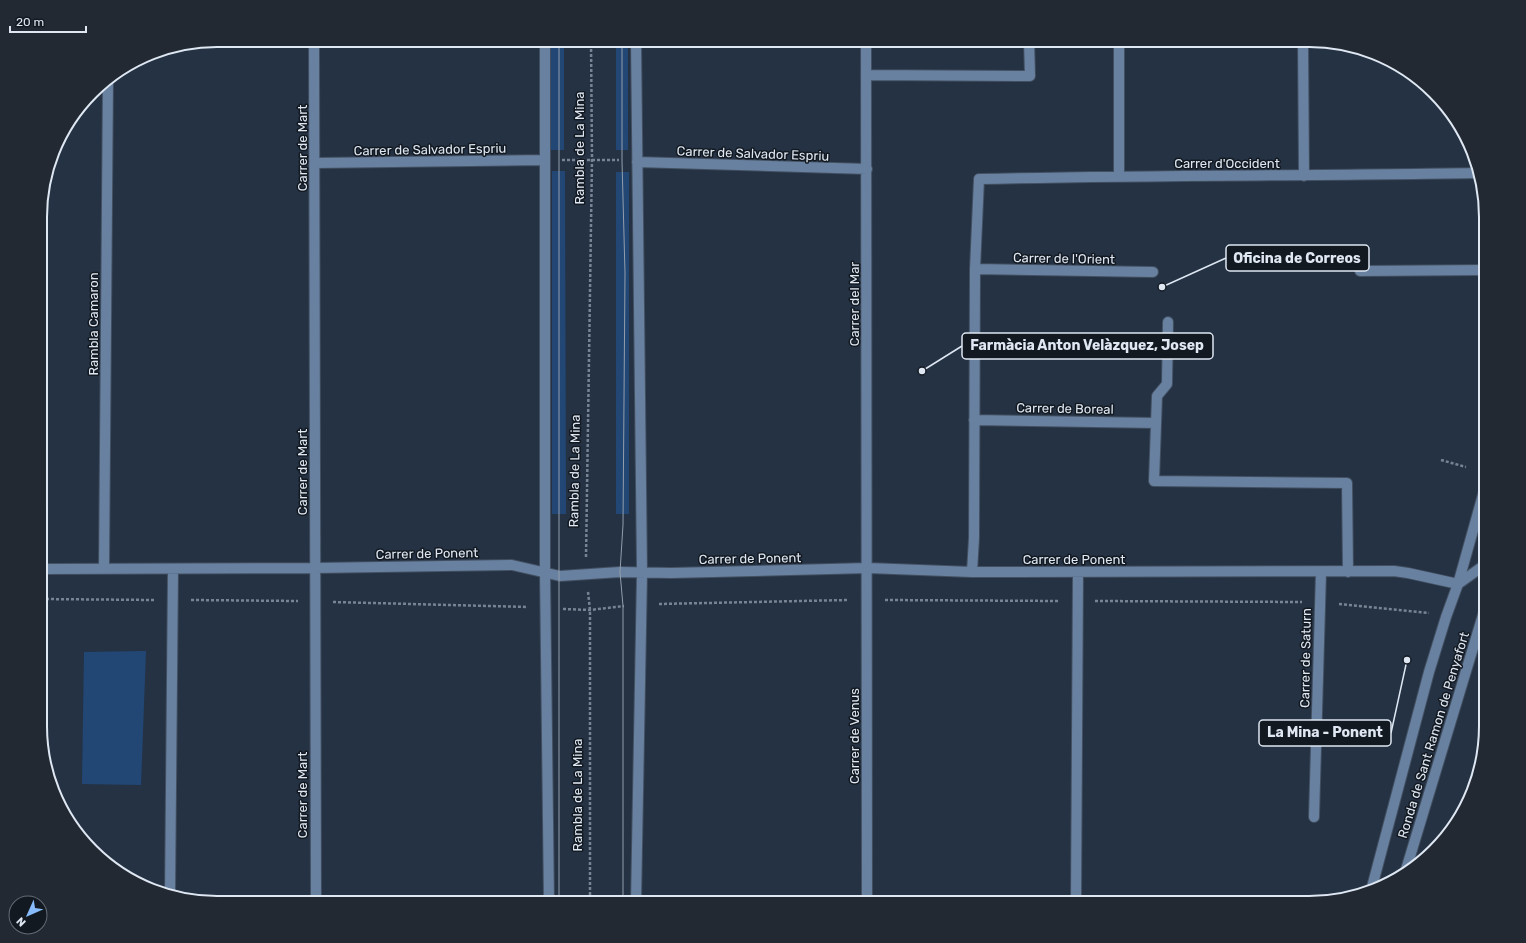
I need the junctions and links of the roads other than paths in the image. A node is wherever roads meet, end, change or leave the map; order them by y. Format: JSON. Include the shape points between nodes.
{"nodes":[{"id":1,"x":314,"y":47,"type":"edge"},
{"id":2,"x":545,"y":47,"type":"edge"},
{"id":3,"x":636,"y":47,"type":"edge"},
{"id":4,"x":866,"y":47,"type":"edge"},
{"id":5,"x":1029,"y":47,"type":"edge"},
{"id":6,"x":1119,"y":47,"type":"edge"},
{"id":7,"x":1304,"y":47,"type":"edge"},
{"id":8,"x":867,"y":75,"type":"junction"},
{"id":9,"x":108,"y":86,"type":"edge"},
{"id":10,"x":546,"y":160,"type":"junction"},
{"id":11,"x":638,"y":162,"type":"junction"},
{"id":12,"x":315,"y":163,"type":"junction"},
{"id":13,"x":867,"y":169,"type":"junction"},
{"id":14,"x":1473,"y":173,"type":"edge"},
{"id":15,"x":1119,"y":176,"type":"junction"},
{"id":16,"x":1304,"y":176,"type":"junction"},
{"id":17,"x":975,"y":269,"type":"junction"},
{"id":18,"x":1479,"y":270,"type":"edge"},
{"id":19,"x":1360,"y":271,"type":"dead end"},
{"id":20,"x":1152,"y":272,"type":"dead end"},
{"id":21,"x":1168,"y":322,"type":"dead end"},
{"id":22,"x":974,"y":420,"type":"junction"},
{"id":23,"x":1156,"y":423,"type":"junction"},
{"id":24,"x":1479,"y":509,"type":"edge"},
{"id":25,"x":315,"y":568,"type":"junction"},
{"id":26,"x":868,"y":568,"type":"junction"},
{"id":27,"x":104,"y":569,"type":"junction"},
{"id":28,"x":173,"y":569,"type":"junction"},
{"id":29,"x":1479,"y":569,"type":"edge"},
{"id":30,"x":47,"y":570,"type":"edge"},
{"id":31,"x":972,"y":572,"type":"junction"},
{"id":32,"x":1078,"y":572,"type":"junction"},
{"id":33,"x":1321,"y":572,"type":"junction"},
{"id":34,"x":1348,"y":572,"type":"junction"},
{"id":35,"x":545,"y":573,"type":"junction"},
{"id":36,"x":642,"y":573,"type":"junction"},
{"id":37,"x":1458,"y":584,"type":"junction"},
{"id":38,"x":1479,"y":628,"type":"edge"},
{"id":39,"x":1314,"y":817,"type":"dead end"},
{"id":40,"x":1408,"y":865,"type":"edge"},
{"id":41,"x":1373,"y":883,"type":"edge"},
{"id":42,"x":170,"y":889,"type":"edge"},
{"id":43,"x":316,"y":896,"type":"edge"},
{"id":44,"x":549,"y":896,"type":"edge"},
{"id":45,"x":636,"y":896,"type":"edge"},
{"id":46,"x":867,"y":896,"type":"edge"},
{"id":47,"x":1076,"y":896,"type":"edge"}],
"edges":[{"from":1,"to":12,"type":"street","name":"Carrer de Mart"},
{"from":2,"to":10,"type":"street","name":"Rambla de La Mina"},
{"from":3,"to":11,"type":"street"},
{"from":4,"to":8,"type":"street","name":"Carrer del Mar"},
{"from":5,"to":8,"type":"street","via":[[1030,76]]},
{"from":6,"to":15,"type":"street"},
{"from":7,"to":16,"type":"street"},
{"from":8,"to":13,"type":"street","name":"Carrer del Mar"},
{"from":9,"to":27,"type":"street","name":"Rambla Camaron"},
{"from":10,"to":12,"type":"street","name":"Carrer de Salvador Espriu"},
{"from":10,"to":35,"type":"street","name":"Rambla de La Mina"},
{"from":11,"to":13,"type":"street","name":"Carrer de Salvador Espriu"},
{"from":11,"to":36,"type":"street"},
{"from":12,"to":25,"type":"street","name":"Carrer de Mart"},
{"from":13,"to":26,"type":"street","name":"Carrer del Mar"},
{"from":14,"to":16,"type":"street","name":"Carrer d'Occident"},
{"from":15,"to":16,"type":"street","name":"Carrer d'Occident"},
{"from":15,"to":17,"type":"street","name":"Carrer d'Occident","via":[[979,180]]},
{"from":17,"to":20,"type":"street","name":"Carrer de l'Orient"},
{"from":17,"to":22,"type":"street"},
{"from":18,"to":19,"type":"street"},
{"from":21,"to":23,"type":"street","via":[[1167,384],[1157,396]]},
{"from":22,"to":23,"type":"street","name":"Carrer de Boreal"},
{"from":22,"to":31,"type":"street"},
{"from":23,"to":34,"type":"street","via":[[1154,481],[1347,484]]},
{"from":24,"to":37,"type":"street","name":"Ronda de Sant Ramon de Penyafort"},
{"from":25,"to":28,"type":"street","name":"Carrer de Ponent"},
{"from":25,"to":35,"type":"street","name":"Carrer de Ponent","via":[[512,565]]},
{"from":25,"to":43,"type":"street","name":"Carrer de Mart"},
{"from":26,"to":31,"type":"street","name":"Carrer de Ponent"},
{"from":26,"to":36,"type":"street","name":"Carrer de Ponent"},
{"from":26,"to":46,"type":"street","name":"Carrer de Venus"},
{"from":27,"to":28,"type":"street","name":"Carrer de Ponent"},
{"from":27,"to":30,"type":"street","name":"Carrer de Ponent"},
{"from":28,"to":42,"type":"street"},
{"from":29,"to":37,"type":"street"},
{"from":31,"to":32,"type":"street","name":"Carrer de Ponent"},
{"from":32,"to":33,"type":"street","name":"Carrer de Ponent"},
{"from":32,"to":47,"type":"street"},
{"from":33,"to":34,"type":"street","name":"Carrer de Ponent"},
{"from":33,"to":39,"type":"street","name":"Carrer de Saturn"},
{"from":34,"to":37,"type":"street","name":"Carrer de Ponent","via":[[1394,571]]},
{"from":35,"to":36,"type":"street","name":"Carrer de Ponent","via":[[560,576]]},
{"from":35,"to":44,"type":"street","name":"Rambla de La Mina"},
{"from":36,"to":45,"type":"street"},
{"from":37,"to":41,"type":"street","name":"Ronda de Sant Ramon de Penyafort","via":[[1429,672]]},
{"from":38,"to":40,"type":"street","name":"Ronda de Sant Ramon de Penyafort"}]}
